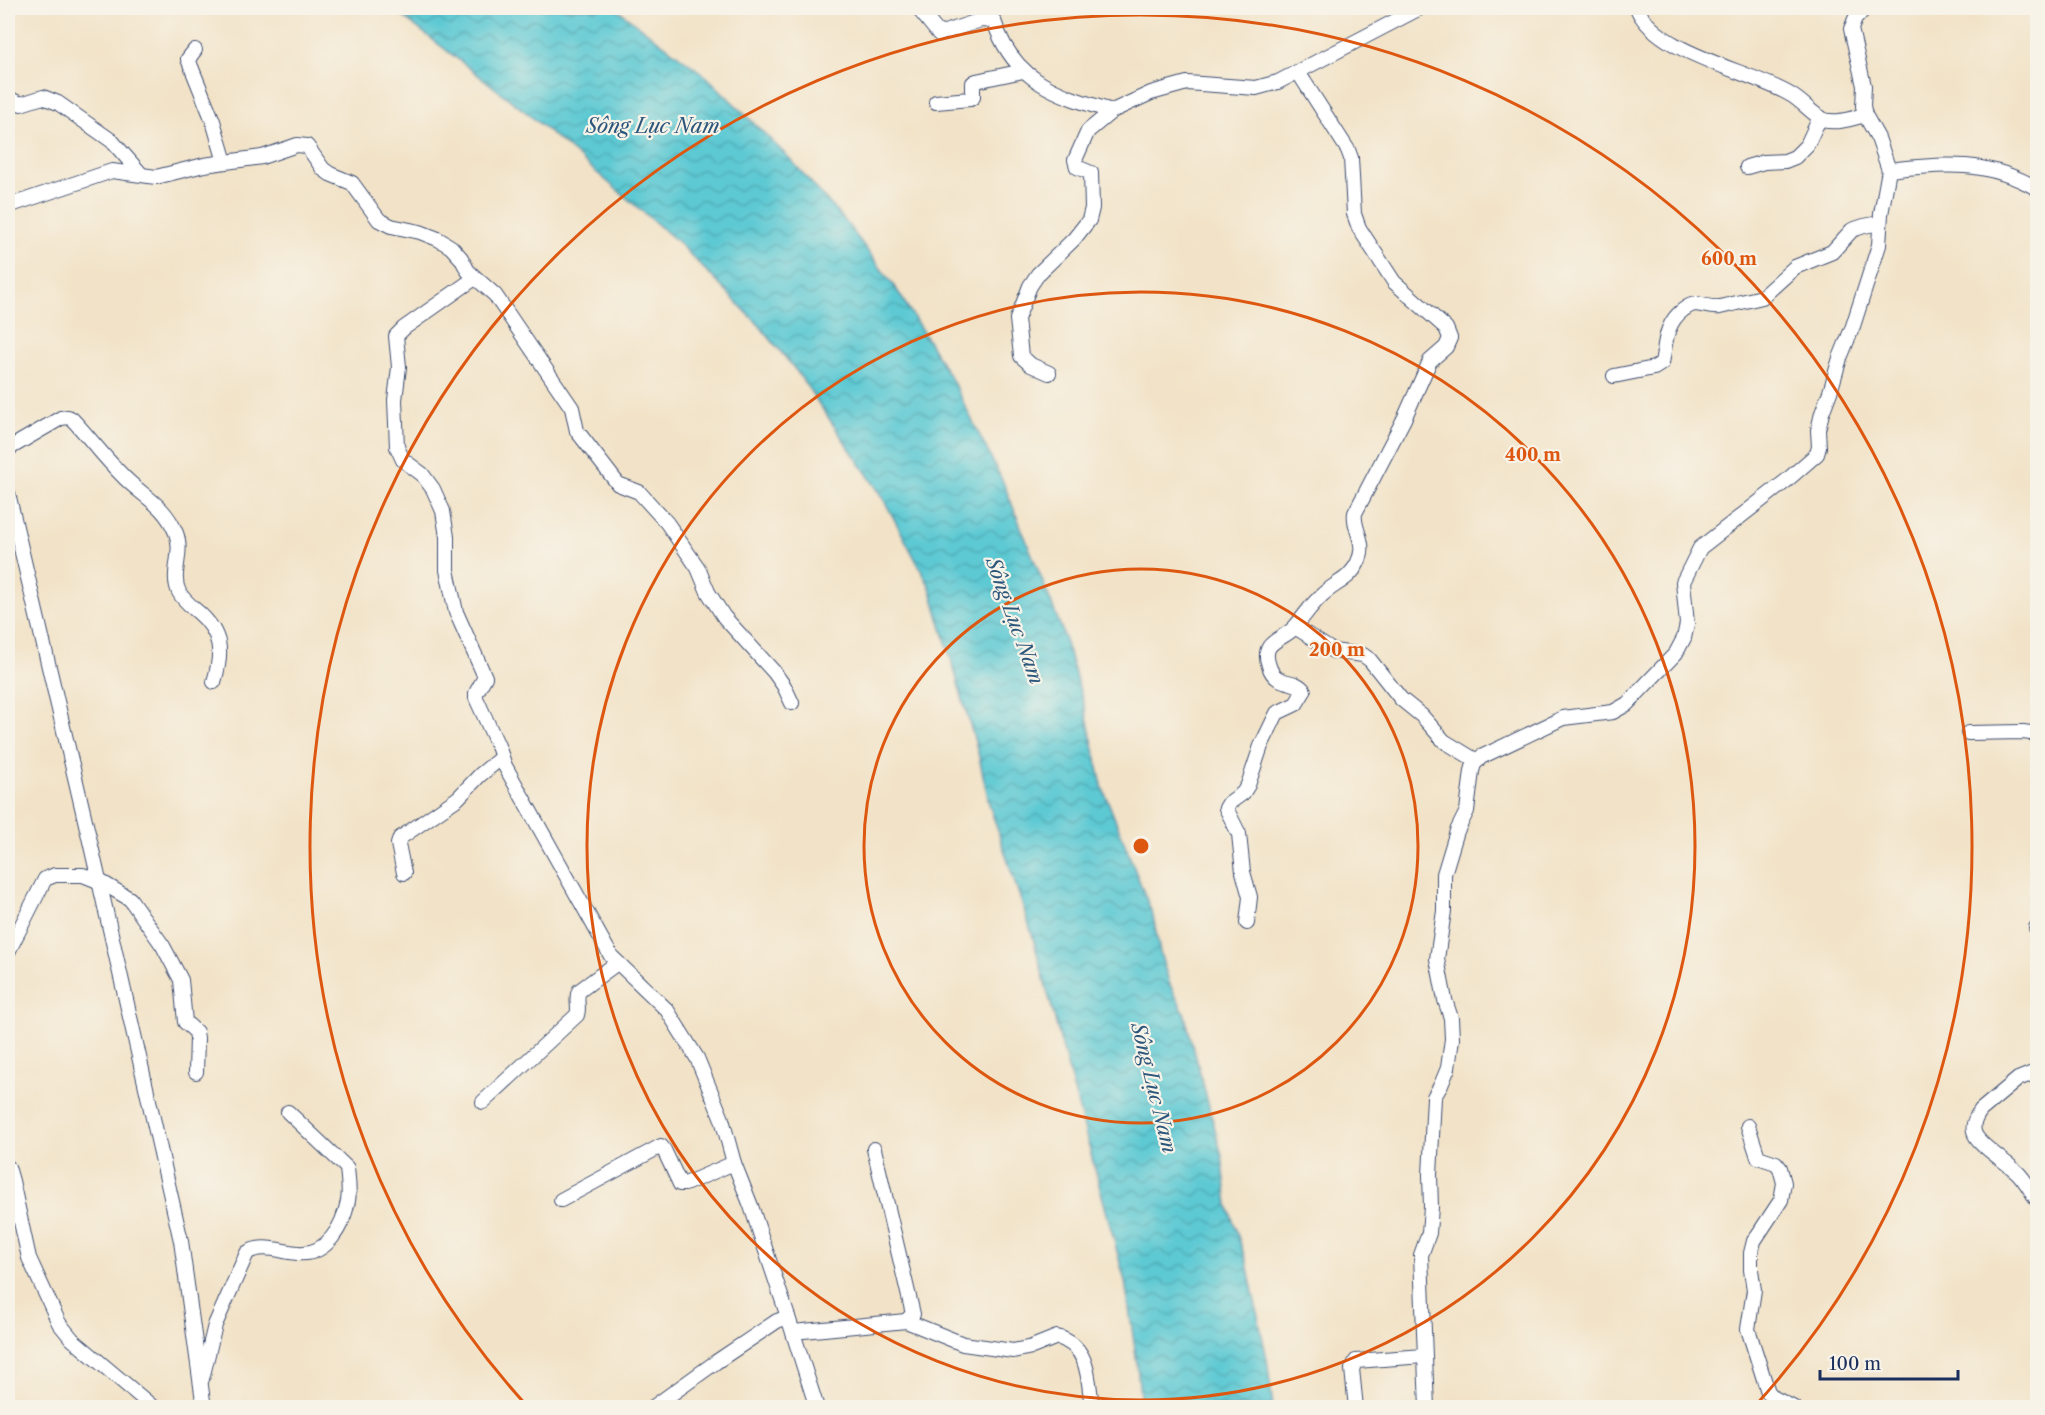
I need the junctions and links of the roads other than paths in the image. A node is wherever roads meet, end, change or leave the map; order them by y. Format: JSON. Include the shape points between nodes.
{"nodes":[{"id":1,"x":918,"y":8,"type":"edge"},
{"id":2,"x":1420,"y":8,"type":"edge"},
{"id":3,"x":1636,"y":8,"type":"edge"},
{"id":4,"x":1865,"y":8,"type":"edge"},
{"id":5,"x":195,"y":50,"type":"dead end"},
{"id":6,"x":1023,"y":70,"type":"junction"},
{"id":7,"x":1298,"y":72,"type":"junction"},
{"id":8,"x":8,"y":98,"type":"edge"},
{"id":9,"x":936,"y":102,"type":"dead end"},
{"id":10,"x":1112,"y":111,"type":"junction"},
{"id":11,"x":1865,"y":115,"type":"junction"},
{"id":12,"x":1820,"y":117,"type":"junction"},
{"id":13,"x":225,"y":162,"type":"junction"},
{"id":14,"x":1747,"y":167,"type":"dead end"},
{"id":15,"x":1889,"y":170,"type":"junction"},
{"id":16,"x":141,"y":174,"type":"junction"},
{"id":17,"x":2037,"y":189,"type":"edge"},
{"id":18,"x":8,"y":206,"type":"edge"},
{"id":19,"x":1880,"y":223,"type":"junction"},
{"id":20,"x":475,"y":278,"type":"junction"},
{"id":21,"x":1049,"y":373,"type":"dead end"},
{"id":22,"x":1614,"y":376,"type":"dead end"},
{"id":23,"x":8,"y":449,"type":"edge"},
{"id":24,"x":8,"y":493,"type":"edge"},
{"id":25,"x":1295,"y":627,"type":"junction"},
{"id":26,"x":214,"y":682,"type":"dead end"},
{"id":27,"x":792,"y":704,"type":"dead end"},
{"id":28,"x":1968,"y":734,"type":"dead end"},
{"id":29,"x":2037,"y":734,"type":"edge"},
{"id":30,"x":502,"y":757,"type":"junction"},
{"id":31,"x":1477,"y":760,"type":"junction"},
{"id":32,"x":404,"y":873,"type":"dead end"},
{"id":33,"x":99,"y":881,"type":"junction"},
{"id":34,"x":1247,"y":923,"type":"dead end"},
{"id":35,"x":8,"y":952,"type":"edge"},
{"id":36,"x":617,"y":963,"type":"junction"},
{"id":37,"x":2037,"y":1071,"type":"edge"},
{"id":38,"x":196,"y":1072,"type":"dead end"},
{"id":39,"x":483,"y":1102,"type":"dead end"},
{"id":40,"x":288,"y":1112,"type":"dead end"},
{"id":41,"x":1748,"y":1126,"type":"dead end"},
{"id":42,"x":874,"y":1149,"type":"dead end"},
{"id":43,"x":734,"y":1163,"type":"junction"},
{"id":44,"x":8,"y":1167,"type":"edge"},
{"id":45,"x":561,"y":1200,"type":"dead end"},
{"id":46,"x":2037,"y":1202,"type":"edge"},
{"id":47,"x":788,"y":1317,"type":"junction"},
{"id":48,"x":906,"y":1321,"type":"junction"},
{"id":49,"x":793,"y":1332,"type":"junction"},
{"id":50,"x":1424,"y":1356,"type":"junction"},
{"id":51,"x":200,"y":1384,"type":"junction"},
{"id":52,"x":154,"y":1407,"type":"edge"},
{"id":53,"x":204,"y":1407,"type":"edge"},
{"id":54,"x":652,"y":1407,"type":"edge"},
{"id":55,"x":818,"y":1407,"type":"edge"},
{"id":56,"x":1092,"y":1407,"type":"edge"},
{"id":57,"x":1356,"y":1407,"type":"edge"},
{"id":58,"x":1427,"y":1407,"type":"edge"},
{"id":59,"x":1794,"y":1407,"type":"edge"}],
"edges":[{"from":1,"to":6,"type":"street","via":[[939,34],[981,20],[994,21]]},
{"from":2,"to":7,"type":"street"},
{"from":3,"to":12,"type":"street","via":[[1648,26],[1680,47],[1790,94]]},
{"from":4,"to":11,"type":"street","via":[[1851,29],[1862,72]]},
{"from":5,"to":13,"type":"street","via":[[188,59]]},
{"from":6,"to":9,"type":"street","via":[[973,82],[970,99]]},
{"from":6,"to":10,"type":"street","via":[[1059,93]]},
{"from":7,"to":10,"type":"street","via":[[1256,88],[1177,85]]},
{"from":7,"to":25,"type":"street","via":[[1348,150],[1354,214],[1362,234],[1394,282],[1446,328],[1450,338],[1430,362],[1355,513],[1361,539],[1358,562],[1350,576],[1321,596]]},
{"from":8,"to":16,"type":"street","via":[[21,104],[43,97],[58,103],[112,141]]},
{"from":10,"to":21,"type":"street","via":[[1088,131],[1075,160],[1077,167],[1091,173],[1092,214],[1074,239],[1038,274],[1017,319],[1022,356]]},
{"from":11,"to":12,"type":"street","via":[[1839,121]]},
{"from":11,"to":15,"type":"street"},
{"from":12,"to":14,"type":"street","via":[[1807,145],[1796,157]]},
{"from":13,"to":16,"type":"street","via":[[156,177]]},
{"from":13,"to":20,"type":"street","via":[[307,146],[323,169],[352,183],[379,220],[438,239],[461,258]]},
{"from":15,"to":17,"type":"street","via":[[1971,166],[1990,169]]},
{"from":15,"to":19,"type":"street"},
{"from":16,"to":18,"type":"street","via":[[112,171]]},
{"from":19,"to":22,"type":"street","via":[[1852,230],[1832,252],[1795,267],[1762,297],[1713,308],[1696,304],[1687,307],[1676,315],[1667,331],[1662,363]]},
{"from":19,"to":31,"type":"street","via":[[1876,253],[1822,413],[1817,454],[1700,548],[1683,582],[1687,624],[1676,653],[1621,709],[1563,718]]},
{"from":20,"to":27,"type":"street","via":[[495,296],[548,372],[572,408],[577,431],[618,484],[639,492],[667,523],[698,568],[713,602],[774,672]]},
{"from":20,"to":30,"type":"street","via":[[396,336],[399,367],[395,429],[400,456],[422,474],[443,511],[447,570],[456,612],[485,677],[476,698]]},
{"from":23,"to":26,"type":"street","via":[[68,417],[120,474],[160,507],[179,540],[177,590],[209,622],[220,650]]},
{"from":24,"to":33,"type":"street"},
{"from":25,"to":31,"type":"street","via":[[1333,651],[1363,655],[1370,660],[1401,699],[1444,741]]},
{"from":25,"to":34,"type":"street","via":[[1270,645],[1267,658],[1274,675],[1300,686],[1304,695],[1296,704],[1277,713],[1248,785],[1226,808],[1239,834],[1250,897]]},
{"from":28,"to":29,"type":"street"},
{"from":30,"to":32,"type":"street","via":[[458,798],[400,838]]},
{"from":30,"to":36,"type":"street","via":[[527,810]]},
{"from":31,"to":50,"type":"street","via":[[1467,811],[1443,881],[1444,911],[1437,959],[1452,1039],[1448,1068],[1434,1097],[1432,1119],[1429,1233],[1421,1255]]},
{"from":33,"to":35,"type":"street","via":[[83,875],[55,874],[45,879]]},
{"from":33,"to":38,"type":"street","via":[[130,899],[181,980],[185,1022],[197,1038]]},
{"from":33,"to":51,"type":"street","via":[[181,1241]]},
{"from":36,"to":39,"type":"street","via":[[579,991],[576,1015]]},
{"from":36,"to":43,"type":"street","via":[[667,1010],[683,1033],[710,1087]]},
{"from":37,"to":46,"type":"street","via":[[2018,1079],[1981,1110],[1974,1132],[1979,1141],[2019,1174]]},
{"from":40,"to":51,"type":"street","via":[[347,1168],[348,1200],[340,1224],[321,1249],[300,1254],[256,1249],[247,1253],[215,1325]]},
{"from":41,"to":59,"type":"street","via":[[1758,1157],[1776,1163],[1784,1184],[1781,1200],[1754,1241],[1754,1290],[1748,1329],[1768,1392]]},
{"from":42,"to":48,"type":"street","via":[[913,1314]]},
{"from":43,"to":45,"type":"street","via":[[680,1184],[660,1146]]},
{"from":43,"to":47,"type":"street"},
{"from":44,"to":52,"type":"street","via":[[29,1258],[59,1323],[72,1339]]},
{"from":47,"to":49,"type":"street"},
{"from":47,"to":54,"type":"street"},
{"from":48,"to":49,"type":"street"},
{"from":48,"to":56,"type":"street","via":[[963,1344],[990,1349],[1013,1351],[1052,1338],[1066,1339],[1084,1359]]},
{"from":49,"to":55,"type":"street"},
{"from":50,"to":57,"type":"street","via":[[1356,1361],[1352,1369]]},
{"from":50,"to":58,"type":"street"},
{"from":51,"to":53,"type":"street"}]}
